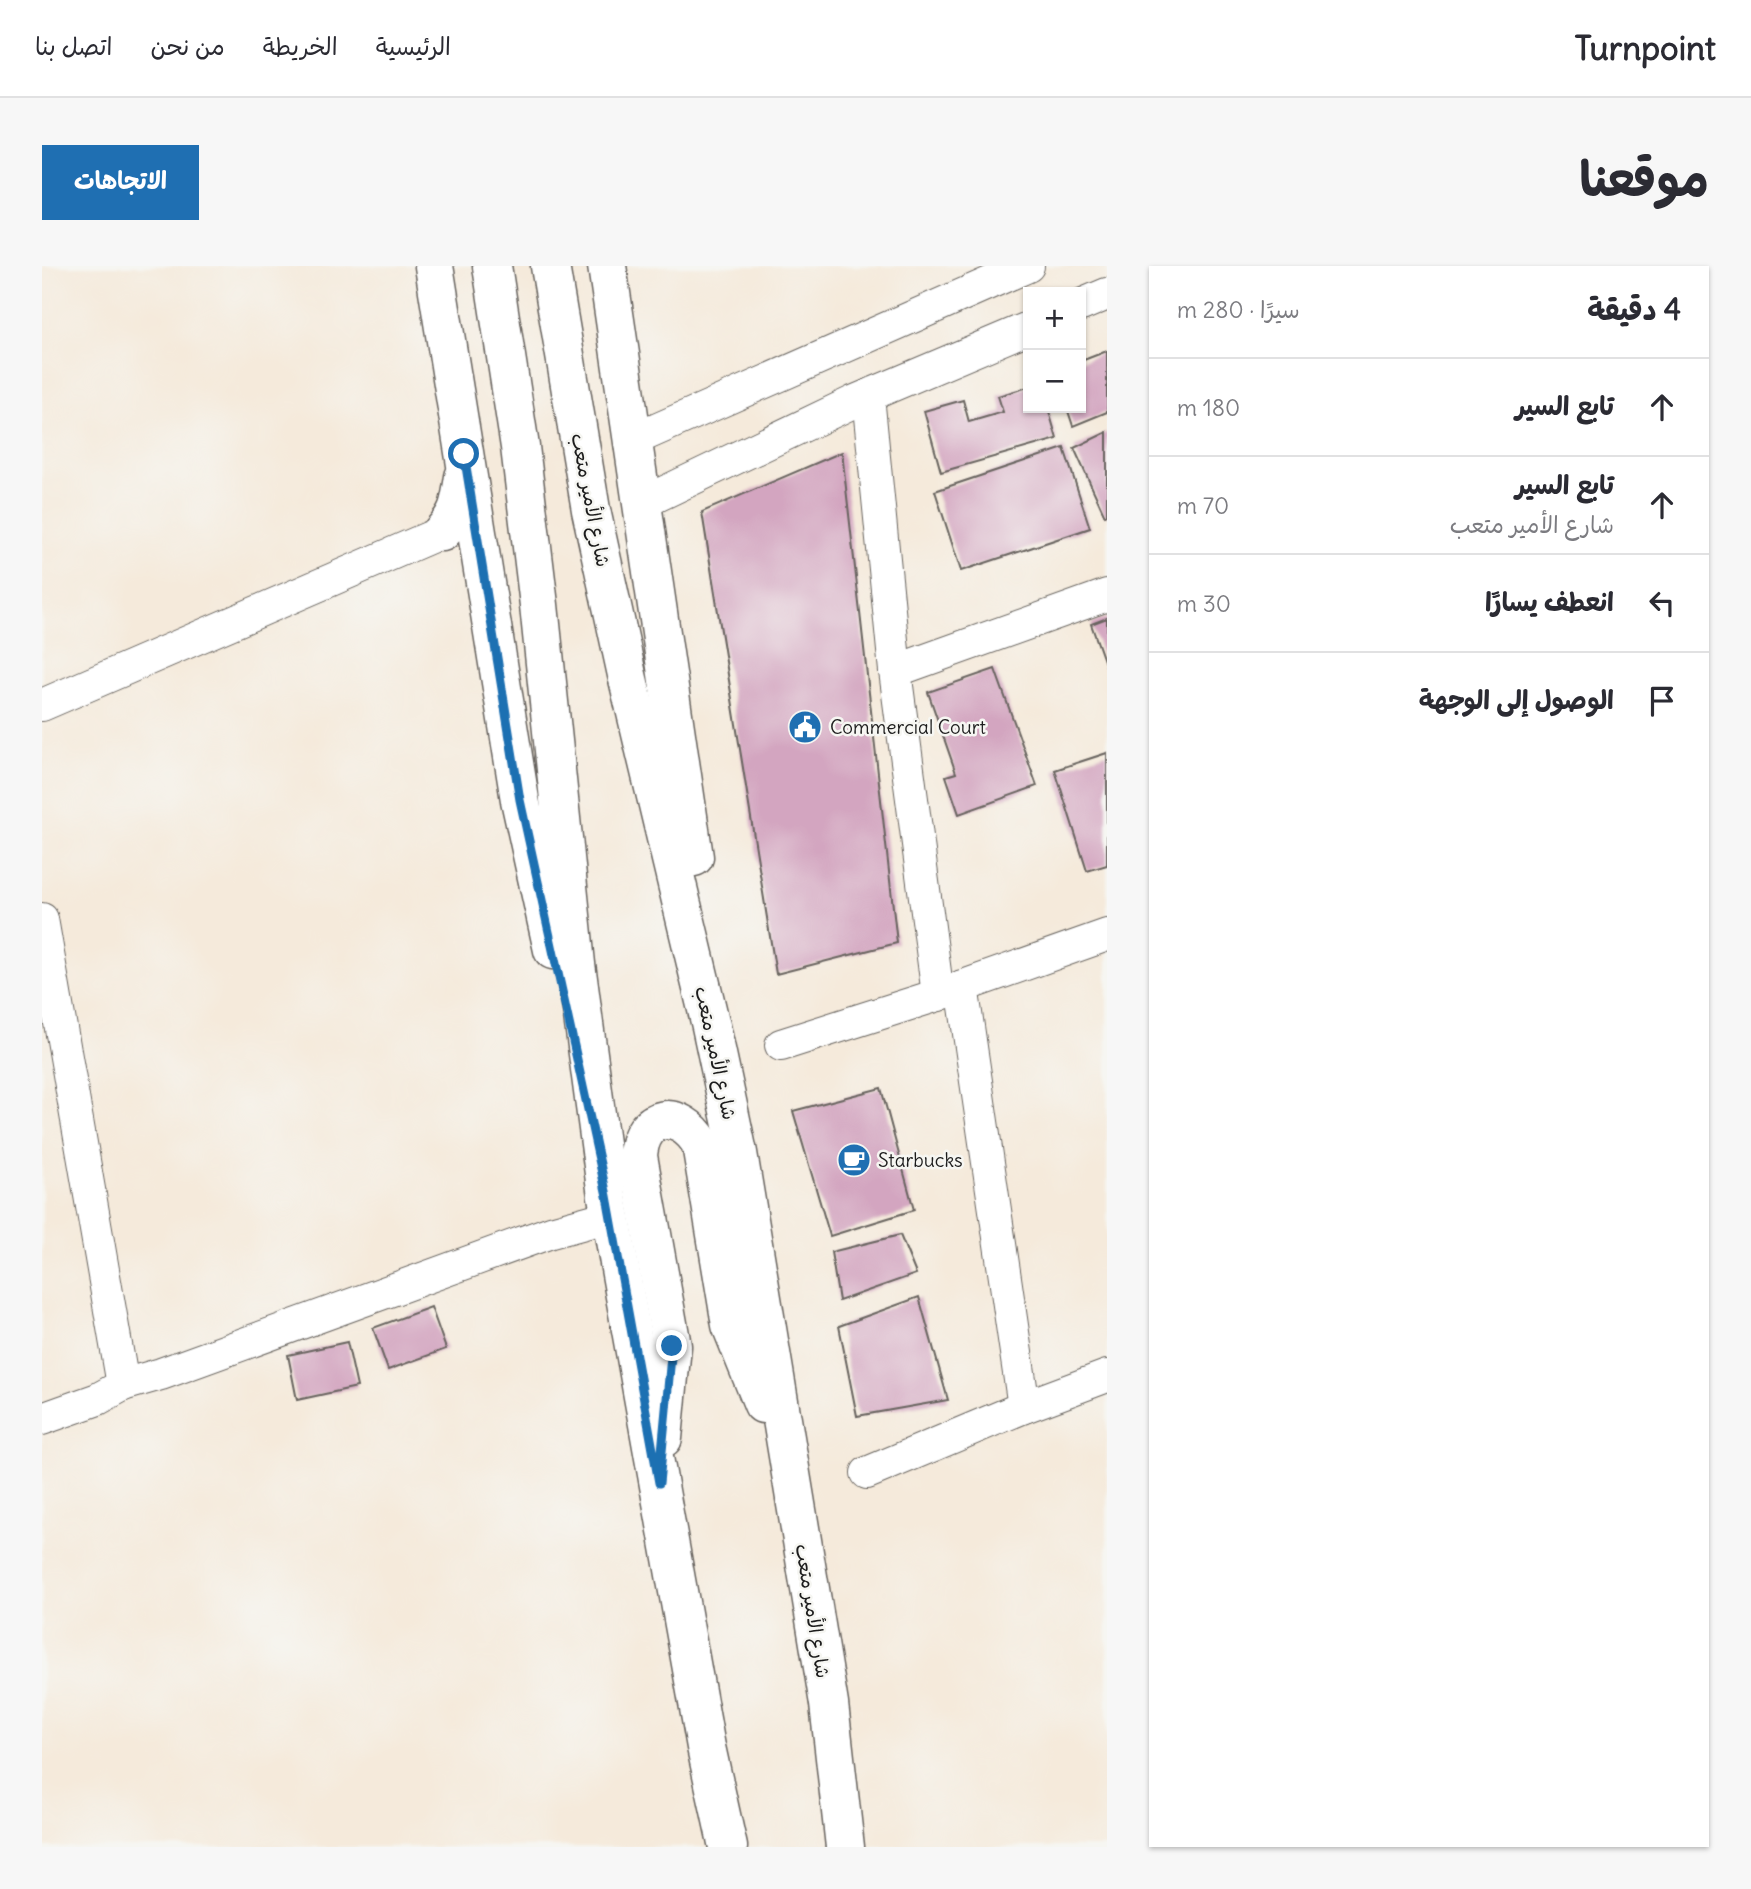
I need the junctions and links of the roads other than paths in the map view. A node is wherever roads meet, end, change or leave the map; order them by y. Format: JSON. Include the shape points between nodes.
{"nodes":[{"id":1,"x":434,"y":266,"type":"edge"},
{"id":2,"x":492,"y":266,"type":"edge"},
{"id":3,"x":550,"y":266,"type":"edge"},
{"id":4,"x":607,"y":266,"type":"edge"},
{"id":5,"x":1028,"y":266,"type":"edge"},
{"id":6,"x":1107,"y":294,"type":"edge"},
{"id":7,"x":1086,"y":303,"type":"edge"},
{"id":8,"x":1023,"y":330,"type":"edge"},
{"id":9,"x":868,"y":396,"type":"junction"},
{"id":10,"x":633,"y":440,"type":"junction"},
{"id":11,"x":464,"y":454,"type":"junction"},
{"id":12,"x":642,"y":503,"type":"junction"},
{"id":13,"x":442,"y":531,"type":"joint"},
{"id":14,"x":1107,"y":595,"type":"edge"},
{"id":15,"x":895,"y":671,"type":"junction"},
{"id":16,"x":42,"y":705,"type":"edge"},
{"id":17,"x":42,"y":919,"type":"edge"},
{"id":18,"x":1107,"y":935,"type":"edge"},
{"id":19,"x":950,"y":990,"type":"junction"},
{"id":20,"x":781,"y":1045,"type":"dead end"},
{"id":21,"x":55,"y":1072,"type":"edge"},
{"id":22,"x":738,"y":1153,"type":"junction"},
{"id":23,"x":609,"y":1206,"type":"junction"},
{"id":24,"x":1107,"y":1376,"type":"edge"},
{"id":25,"x":122,"y":1385,"type":"junction"},
{"id":26,"x":1024,"y":1407,"type":"junction"},
{"id":27,"x":42,"y":1419,"type":"edge"},
{"id":28,"x":867,"y":1473,"type":"dead end"},
{"id":29,"x":791,"y":1474,"type":"junction"},
{"id":30,"x":659,"y":1483,"type":"junction"},
{"id":31,"x":829,"y":1704,"type":"junction"},
{"id":32,"x":706,"y":1747,"type":"junction"},
{"id":33,"x":716,"y":1847,"type":"edge"},
{"id":34,"x":728,"y":1847,"type":"edge"},
{"id":35,"x":845,"y":1847,"type":"edge"},
{"id":36,"x":869,"y":1847,"type":"edge"}],
"edges":[{"from":1,"to":11,"type":"main road"},
{"from":2,"to":23,"type":"main road","via":[[525,486],[576,964]]},
{"from":3,"to":22,"type":"main road","name":"شارع الأمير متعب","via":[[591,510]]},
{"from":4,"to":10,"type":"main road"},
{"from":5,"to":10,"type":"street"},
{"from":6,"to":7,"type":"street"},
{"from":8,"to":9,"type":"street"},
{"from":9,"to":12,"type":"street"},
{"from":9,"to":15,"type":"street"},
{"from":10,"to":12,"type":"main road"},
{"from":11,"to":13,"type":"main road","via":[[460,501],[454,519]]},
{"from":11,"to":23,"type":"main road","via":[[520,800]]},
{"from":12,"to":22,"type":"main road"},
{"from":13,"to":16,"type":"street"},
{"from":14,"to":15,"type":"street"},
{"from":15,"to":19,"type":"street"},
{"from":17,"to":21,"type":"street"},
{"from":18,"to":19,"type":"street"},
{"from":19,"to":20,"type":"street"},
{"from":19,"to":26,"type":"street"},
{"from":21,"to":25,"type":"street"},
{"from":22,"to":29,"type":"main road","name":"شارع الأمير متعب"},
{"from":23,"to":25,"type":"street","via":[[551,1232]]},
{"from":23,"to":30,"type":"main road"},
{"from":24,"to":26,"type":"street"},
{"from":25,"to":27,"type":"street"},
{"from":26,"to":28,"type":"street"},
{"from":29,"to":30,"type":"main road","via":[[731,1325],[701,1144],[685,1124],[661,1120],[645,1130],[638,1156],[672,1346]]},
{"from":29,"to":31,"type":"main road","name":"شارع الأمير متعب"},
{"from":30,"to":32,"type":"main road"},
{"from":31,"to":35,"type":"main road","name":"شارع الأمير متعب"},
{"from":31,"to":36,"type":"main road"},
{"from":32,"to":33,"type":"main road"},
{"from":32,"to":34,"type":"main road"}]}
